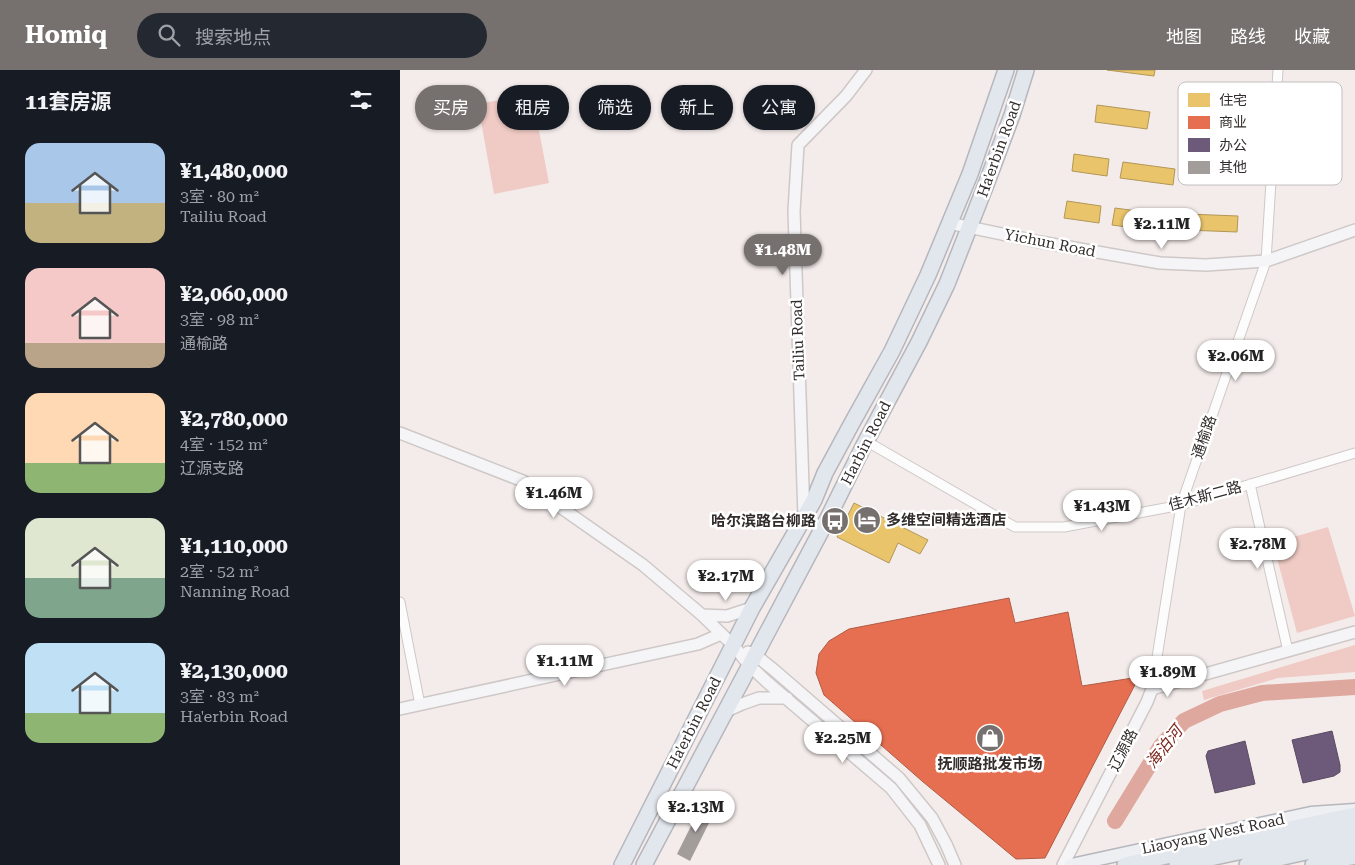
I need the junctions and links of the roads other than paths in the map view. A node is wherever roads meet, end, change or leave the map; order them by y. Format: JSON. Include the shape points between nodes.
{"nodes":[{"id":1,"x":866,"y":70,"type":"edge"},
{"id":2,"x":1006,"y":70,"type":"edge"},
{"id":3,"x":1026,"y":70,"type":"edge"},
{"id":4,"x":1271,"y":185,"type":"edge"},
{"id":5,"x":950,"y":223,"type":"junction"},
{"id":6,"x":969,"y":227,"type":"junction"},
{"id":7,"x":1355,"y":230,"type":"edge"},
{"id":8,"x":1266,"y":261,"type":"junction"},
{"id":9,"x":400,"y":433,"type":"edge"},
{"id":10,"x":866,"y":441,"type":"junction"},
{"id":11,"x":1355,"y":453,"type":"edge"},
{"id":12,"x":1250,"y":484,"type":"junction"},
{"id":13,"x":1181,"y":505,"type":"junction"},
{"id":14,"x":804,"y":517,"type":"junction"},
{"id":15,"x":400,"y":602,"type":"edge"},
{"id":16,"x":752,"y":608,"type":"junction"},
{"id":17,"x":702,"y":615,"type":"junction"},
{"id":18,"x":1355,"y":632,"type":"edge"},
{"id":19,"x":721,"y":634,"type":"junction"},
{"id":20,"x":734,"y":646,"type":"junction"},
{"id":21,"x":1288,"y":651,"type":"junction"},
{"id":22,"x":751,"y":660,"type":"junction"},
{"id":23,"x":1152,"y":689,"type":"junction"},
{"id":24,"x":787,"y":698,"type":"junction"},
{"id":25,"x":420,"y":706,"type":"junction"},
{"id":26,"x":400,"y":709,"type":"edge"},
{"id":27,"x":724,"y":712,"type":"junction"},
{"id":28,"x":1355,"y":810,"type":"edge"},
{"id":29,"x":1355,"y":815,"type":"edge"},
{"id":30,"x":1355,"y":827,"type":"edge"},
{"id":31,"x":1355,"y":851,"type":"edge"},
{"id":32,"x":1124,"y":859,"type":"edge"},
{"id":33,"x":1070,"y":864,"type":"edge"},
{"id":34,"x":622,"y":865,"type":"edge"},
{"id":35,"x":644,"y":865,"type":"edge"},
{"id":36,"x":939,"y":865,"type":"edge"},
{"id":37,"x":954,"y":865,"type":"edge"},
{"id":38,"x":1178,"y":865,"type":"edge"},
{"id":39,"x":1247,"y":865,"type":"edge"},
{"id":40,"x":1313,"y":865,"type":"edge"}],
"edges":[{"from":1,"to":14,"type":"street","name":"Tailiu Road","via":[[846,96],[798,145],[794,211]]},
{"from":2,"to":5,"type":"highway","name":"Ha'erbin Road"},
{"from":3,"to":6,"type":"highway","name":"Ha'erbin Road"},
{"from":4,"to":8,"type":"street","name":"通榆路"},
{"from":5,"to":6,"type":"street","name":"Yichun Road"},
{"from":5,"to":14,"type":"highway","name":"Harbin Road","via":[[892,351]]},
{"from":6,"to":8,"type":"street","name":"Yichun Road","via":[[1160,263],[1206,265]]},
{"from":6,"to":10,"type":"highway","name":"Harbin Road","via":[[947,284]]},
{"from":7,"to":8,"type":"street","name":"Yichun Road"},
{"from":8,"to":13,"type":"street","name":"通榆路"},
{"from":9,"to":17,"type":"street","via":[[523,482],[643,565]]},
{"from":10,"to":13,"type":"street","name":"佳木斯二路","via":[[1015,527],[1064,527]]},
{"from":10,"to":22,"type":"highway","name":"Harbin Road"},
{"from":11,"to":12,"type":"street","name":"佳木斯二路"},
{"from":12,"to":13,"type":"street","name":"佳木斯二路"},
{"from":12,"to":21,"type":"street"},
{"from":13,"to":23,"type":"street","name":"通榆路"},
{"from":14,"to":16,"type":"highway","name":"Harbin Road"},
{"from":15,"to":25,"type":"street"},
{"from":16,"to":17,"type":"street","via":[[728,616]]},
{"from":16,"to":20,"type":"highway","name":"Ha'erbin Road"},
{"from":17,"to":19,"type":"street"},
{"from":18,"to":21,"type":"street"},
{"from":19,"to":20,"type":"street"},
{"from":19,"to":25,"type":"street","via":[[698,644]]},
{"from":20,"to":22,"type":"street"},
{"from":20,"to":34,"type":"highway","name":"Ha'erbin Road"},
{"from":21,"to":23,"type":"street"},
{"from":22,"to":24,"type":"street"},
{"from":22,"to":27,"type":"highway","name":"Ha'erbin Road"},
{"from":22,"to":37,"type":"street","via":[[899,778],[932,818]]},
{"from":23,"to":33,"type":"street","name":"辽源路"},
{"from":24,"to":27,"type":"street","via":[[759,698]]},
{"from":24,"to":36,"type":"street","via":[[891,788],[920,825]]},
{"from":25,"to":26,"type":"street"},
{"from":27,"to":35,"type":"highway","name":"Ha'erbin Road"},
{"from":28,"to":32,"type":"main road","name":"Liaoyang West Road","via":[[1311,813]]},
{"from":29,"to":32,"type":"highway"},
{"from":30,"to":38,"type":"highway"},
{"from":31,"to":39,"type":"highway"},
{"from":31,"to":40,"type":"highway"},
{"from":32,"to":33,"type":"main road","name":"Liaoyang West Road"}]}
